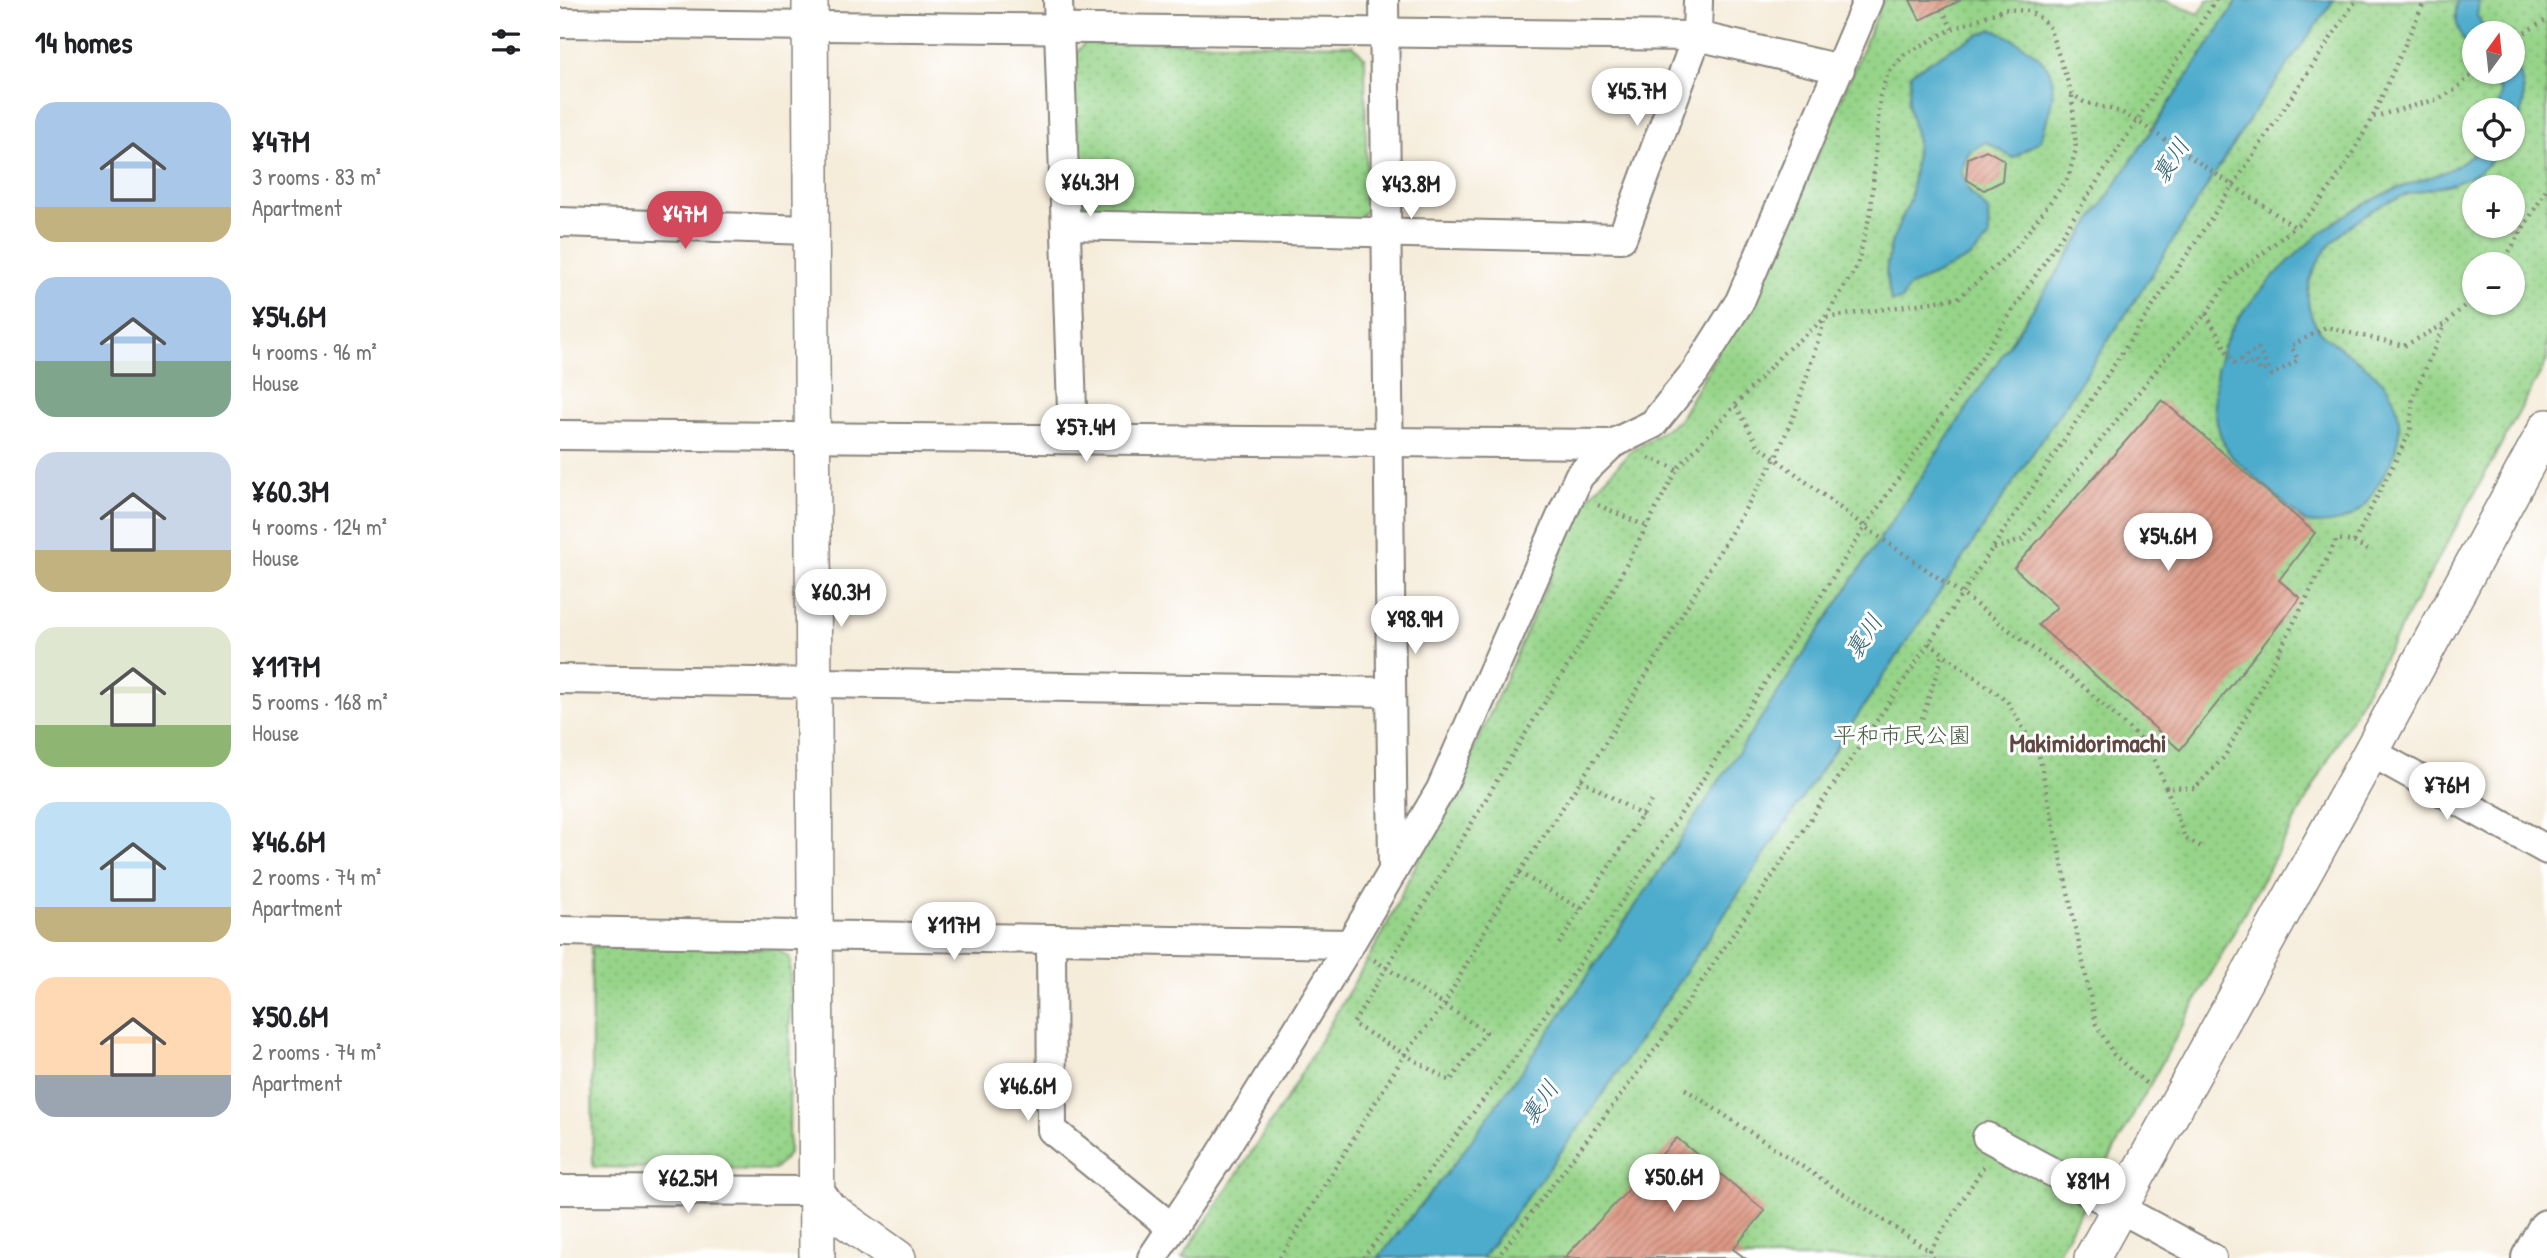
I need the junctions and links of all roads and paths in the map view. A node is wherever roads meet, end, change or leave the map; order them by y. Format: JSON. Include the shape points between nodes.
{"nodes":[{"id":1,"x":1058,"y":0,"type":"edge"},
{"id":2,"x":1384,"y":0,"type":"edge"},
{"id":3,"x":1698,"y":0,"type":"edge"},
{"id":4,"x":1868,"y":0,"type":"edge"},
{"id":5,"x":2216,"y":0,"type":"edge"},
{"id":6,"x":2356,"y":0,"type":"edge"},
{"id":7,"x":2426,"y":0,"type":"edge"},
{"id":8,"x":1942,"y":9,"type":"dead end"},
{"id":9,"x":810,"y":13,"type":"edge"},
{"id":10,"x":2547,"y":19,"type":"edge"},
{"id":11,"x":560,"y":23,"type":"edge"},
{"id":12,"x":1059,"y":28,"type":"junction"},
{"id":13,"x":1952,"y":29,"type":"junction"},
{"id":14,"x":1385,"y":32,"type":"junction"},
{"id":15,"x":2525,"y":33,"type":"edge"},
{"id":16,"x":1697,"y":36,"type":"junction"},
{"id":17,"x":1840,"y":69,"type":"junction"},
{"id":18,"x":2462,"y":84,"type":"edge"},
{"id":19,"x":2072,"y":94,"type":"junction"},
{"id":20,"x":2373,"y":117,"type":"junction"},
{"id":21,"x":2136,"y":121,"type":"junction"},
{"id":22,"x":2233,"y":186,"type":"junction"},
{"id":23,"x":2547,"y":189,"type":"edge"},
{"id":24,"x":560,"y":222,"type":"edge"},
{"id":25,"x":1066,"y":225,"type":"junction"},
{"id":26,"x":2295,"y":227,"type":"junction"},
{"id":27,"x":811,"y":230,"type":"junction"},
{"id":28,"x":1387,"y":232,"type":"junction"},
{"id":29,"x":2509,"y":252,"type":"edge"},
{"id":30,"x":2462,"y":308,"type":"edge"},
{"id":31,"x":2206,"y":314,"type":"junction"},
{"id":32,"x":1825,"y":318,"type":"junction"},
{"id":33,"x":2445,"y":324,"type":"junction"},
{"id":34,"x":2241,"y":359,"type":"junction"},
{"id":35,"x":2269,"y":368,"type":"junction"},
{"id":36,"x":1736,"y":406,"type":"junction"},
{"id":37,"x":2547,"y":427,"type":"edge"},
{"id":38,"x":560,"y":435,"type":"edge"},
{"id":39,"x":812,"y":437,"type":"junction"},
{"id":40,"x":1073,"y":439,"type":"junction"},
{"id":41,"x":1388,"y":442,"type":"junction"},
{"id":42,"x":1612,"y":444,"type":"junction"},
{"id":43,"x":1775,"y":459,"type":"junction"},
{"id":44,"x":1572,"y":494,"type":"junction"},
{"id":45,"x":1646,"y":526,"type":"junction"},
{"id":46,"x":1865,"y":527,"type":"junction"},
{"id":47,"x":2354,"y":542,"type":"junction"},
{"id":48,"x":1992,"y":549,"type":"junction"},
{"id":49,"x":2370,"y":551,"type":"dead end"},
{"id":50,"x":1962,"y":594,"type":"junction"},
{"id":51,"x":1929,"y":643,"type":"junction"},
{"id":52,"x":1943,"y":654,"type":"junction"},
{"id":53,"x":560,"y":679,"type":"edge"},
{"id":54,"x":813,"y":683,"type":"junction"},
{"id":55,"x":1391,"y":692,"type":"junction"},
{"id":56,"x":1920,"y":725,"type":"dead end"},
{"id":57,"x":2371,"y":752,"type":"junction"},
{"id":58,"x":1581,"y":779,"type":"junction"},
{"id":59,"x":2166,"y":787,"type":"junction"},
{"id":60,"x":1652,"y":800,"type":"dead end"},
{"id":61,"x":1643,"y":816,"type":"junction"},
{"id":62,"x":2203,"y":848,"type":"dead end"},
{"id":63,"x":2547,"y":850,"type":"edge"},
{"id":64,"x":1393,"y":871,"type":"junction"},
{"id":65,"x":1519,"y":873,"type":"junction"},
{"id":66,"x":1581,"y":909,"type":"junction"},
{"id":67,"x":560,"y":931,"type":"edge"},
{"id":68,"x":815,"y":935,"type":"junction"},
{"id":69,"x":1051,"y":939,"type":"junction"},
{"id":70,"x":1350,"y":944,"type":"junction"},
{"id":71,"x":1559,"y":944,"type":"dead end"},
{"id":72,"x":1386,"y":968,"type":"junction"},
{"id":73,"x":1444,"y":1006,"type":"junction"},
{"id":74,"x":1405,"y":1054,"type":"junction"},
{"id":75,"x":1685,"y":1089,"type":"dead end"},
{"id":76,"x":2157,"y":1093,"type":"dead end"},
{"id":77,"x":1988,"y":1147,"type":"joint"},
{"id":78,"x":560,"y":1190,"type":"edge"},
{"id":79,"x":816,"y":1191,"type":"junction"},
{"id":80,"x":2119,"y":1207,"type":"junction"},
{"id":81,"x":1172,"y":1228,"type":"junction"},
{"id":82,"x":2547,"y":1229,"type":"edge"},
{"id":83,"x":1930,"y":1251,"type":"junction"},
{"id":84,"x":817,"y":1258,"type":"edge"},
{"id":85,"x":898,"y":1258,"type":"edge"},
{"id":86,"x":1152,"y":1258,"type":"edge"},
{"id":87,"x":1280,"y":1258,"type":"edge"},
{"id":88,"x":1363,"y":1258,"type":"edge"},
{"id":89,"x":1497,"y":1258,"type":"edge"},
{"id":90,"x":1932,"y":1258,"type":"edge"},
{"id":91,"x":2092,"y":1258,"type":"edge"},
{"id":92,"x":2212,"y":1258,"type":"edge"},
{"id":93,"x":2531,"y":1258,"type":"edge"}],
"edges":[{"from":1,"to":12,"type":"street"},
{"from":2,"to":14,"type":"street"},
{"from":3,"to":16,"type":"street"},
{"from":4,"to":17,"type":"street"},
{"from":5,"to":21,"type":"path"},
{"from":6,"to":22,"type":"path"},
{"from":7,"to":20,"type":"path"},
{"from":8,"to":13,"type":"path"},
{"from":9,"to":11,"type":"street"},
{"from":9,"to":12,"type":"street"},
{"from":9,"to":27,"type":"street"},
{"from":10,"to":15,"type":"path"},
{"from":12,"to":14,"type":"street"},
{"from":12,"to":25,"type":"street"},
{"from":13,"to":19,"type":"path","via":[[2005,9],[2036,14],[2052,32]]},
{"from":13,"to":32,"type":"path","via":[[1904,55],[1887,75],[1880,96],[1871,210],[1857,266]]},
{"from":14,"to":16,"type":"street"},
{"from":14,"to":28,"type":"street"},
{"from":16,"to":17,"type":"street"},
{"from":16,"to":28,"type":"street","via":[[1622,238]]},
{"from":17,"to":42,"type":"street","via":[[1740,301],[1695,372],[1653,424]]},
{"from":18,"to":20,"type":"path","via":[[2438,99]]},
{"from":19,"to":21,"type":"path"},
{"from":19,"to":32,"type":"path","via":[[2076,149],[2068,178],[2015,249],[1958,298]]},
{"from":20,"to":26,"type":"path","via":[[2330,190]]},
{"from":21,"to":22,"type":"path"},
{"from":21,"to":46,"type":"path","via":[[1962,388]]},
{"from":22,"to":26,"type":"path"},
{"from":22,"to":48,"type":"path"},
{"from":23,"to":29,"type":"path"},
{"from":24,"to":27,"type":"street"},
{"from":25,"to":28,"type":"street"},
{"from":25,"to":40,"type":"street"},
{"from":26,"to":31,"type":"path","via":[[2230,279]]},
{"from":27,"to":39,"type":"street"},
{"from":28,"to":41,"type":"street"},
{"from":30,"to":33,"type":"path"},
{"from":31,"to":34,"type":"path","via":[[2234,363]]},
{"from":31,"to":48,"type":"path","via":[[2172,350],[2022,540]]},
{"from":32,"to":36,"type":"path","via":[[1782,354]]},
{"from":32,"to":43,"type":"path"},
{"from":33,"to":35,"type":"path","via":[[2404,346],[2326,327],[2291,346],[2298,360],[2272,375]]},
{"from":33,"to":47,"type":"path","via":[[2413,397],[2410,432]]},
{"from":34,"to":35,"type":"path","via":[[2246,367],[2255,362],[2261,372]]},
{"from":34,"to":35,"type":"path","via":[[2258,349]]},
{"from":36,"to":43,"type":"path","via":[[1758,445]]},
{"from":36,"to":45,"type":"path","via":[[1677,469]]},
{"from":37,"to":57,"type":"street"},
{"from":38,"to":39,"type":"street"},
{"from":39,"to":40,"type":"street"},
{"from":39,"to":54,"type":"street"},
{"from":40,"to":41,"type":"street"},
{"from":41,"to":42,"type":"street"},
{"from":41,"to":55,"type":"street"},
{"from":42,"to":44,"type":"street","via":[[1579,476]]},
{"from":43,"to":46,"type":"path"},
{"from":43,"to":58,"type":"path"},
{"from":44,"to":45,"type":"path"},
{"from":44,"to":64,"type":"street","via":[[1441,789]]},
{"from":45,"to":72,"type":"path","via":[[1604,607]]},
{"from":46,"to":50,"type":"path"},
{"from":46,"to":88,"type":"path","via":[[1671,829],[1521,1050]]},
{"from":47,"to":49,"type":"path"},
{"from":47,"to":59,"type":"path","via":[[2337,539],[2225,756],[2194,788]]},
{"from":48,"to":50,"type":"path"},
{"from":50,"to":51,"type":"path"},
{"from":50,"to":59,"type":"path","via":[[2085,688],[2148,747]]},
{"from":51,"to":52,"type":"path"},
{"from":51,"to":89,"type":"path","via":[[1660,1043]]},
{"from":52,"to":56,"type":"path"},
{"from":52,"to":76,"type":"path","via":[[2007,701],[2039,755],[2096,1024],[2114,1055]]},
{"from":53,"to":54,"type":"street"},
{"from":54,"to":55,"type":"street"},
{"from":54,"to":68,"type":"street"},
{"from":55,"to":64,"type":"street"},
{"from":57,"to":63,"type":"street"},
{"from":57,"to":80,"type":"street"},
{"from":58,"to":61,"type":"path"},
{"from":58,"to":65,"type":"path"},
{"from":59,"to":62,"type":"path","via":[[2185,838]]},
{"from":60,"to":61,"type":"path"},
{"from":61,"to":66,"type":"path"},
{"from":64,"to":70,"type":"street"},
{"from":65,"to":66,"type":"path"},
{"from":65,"to":73,"type":"path"},
{"from":66,"to":71,"type":"path"},
{"from":67,"to":68,"type":"street"},
{"from":68,"to":69,"type":"street"},
{"from":68,"to":79,"type":"street"},
{"from":69,"to":70,"type":"street"},
{"from":69,"to":81,"type":"street","via":[[1052,1130]]},
{"from":70,"to":72,"type":"path"},
{"from":70,"to":81,"type":"street"},
{"from":72,"to":73,"type":"path"},
{"from":72,"to":74,"type":"path","via":[[1353,1024]]},
{"from":73,"to":74,"type":"path"},
{"from":73,"to":74,"type":"path","via":[[1486,1032],[1450,1081]]},
{"from":74,"to":87,"type":"path"},
{"from":75,"to":83,"type":"path"},
{"from":77,"to":80,"type":"street"},
{"from":77,"to":83,"type":"path"},
{"from":78,"to":79,"type":"street"},
{"from":79,"to":84,"type":"street"},
{"from":79,"to":85,"type":"street","via":[[828,1208]]},
{"from":80,"to":91,"type":"street"},
{"from":80,"to":92,"type":"street"},
{"from":81,"to":86,"type":"street"},
{"from":82,"to":93,"type":"main road"},
{"from":83,"to":90,"type":"path"}]}
